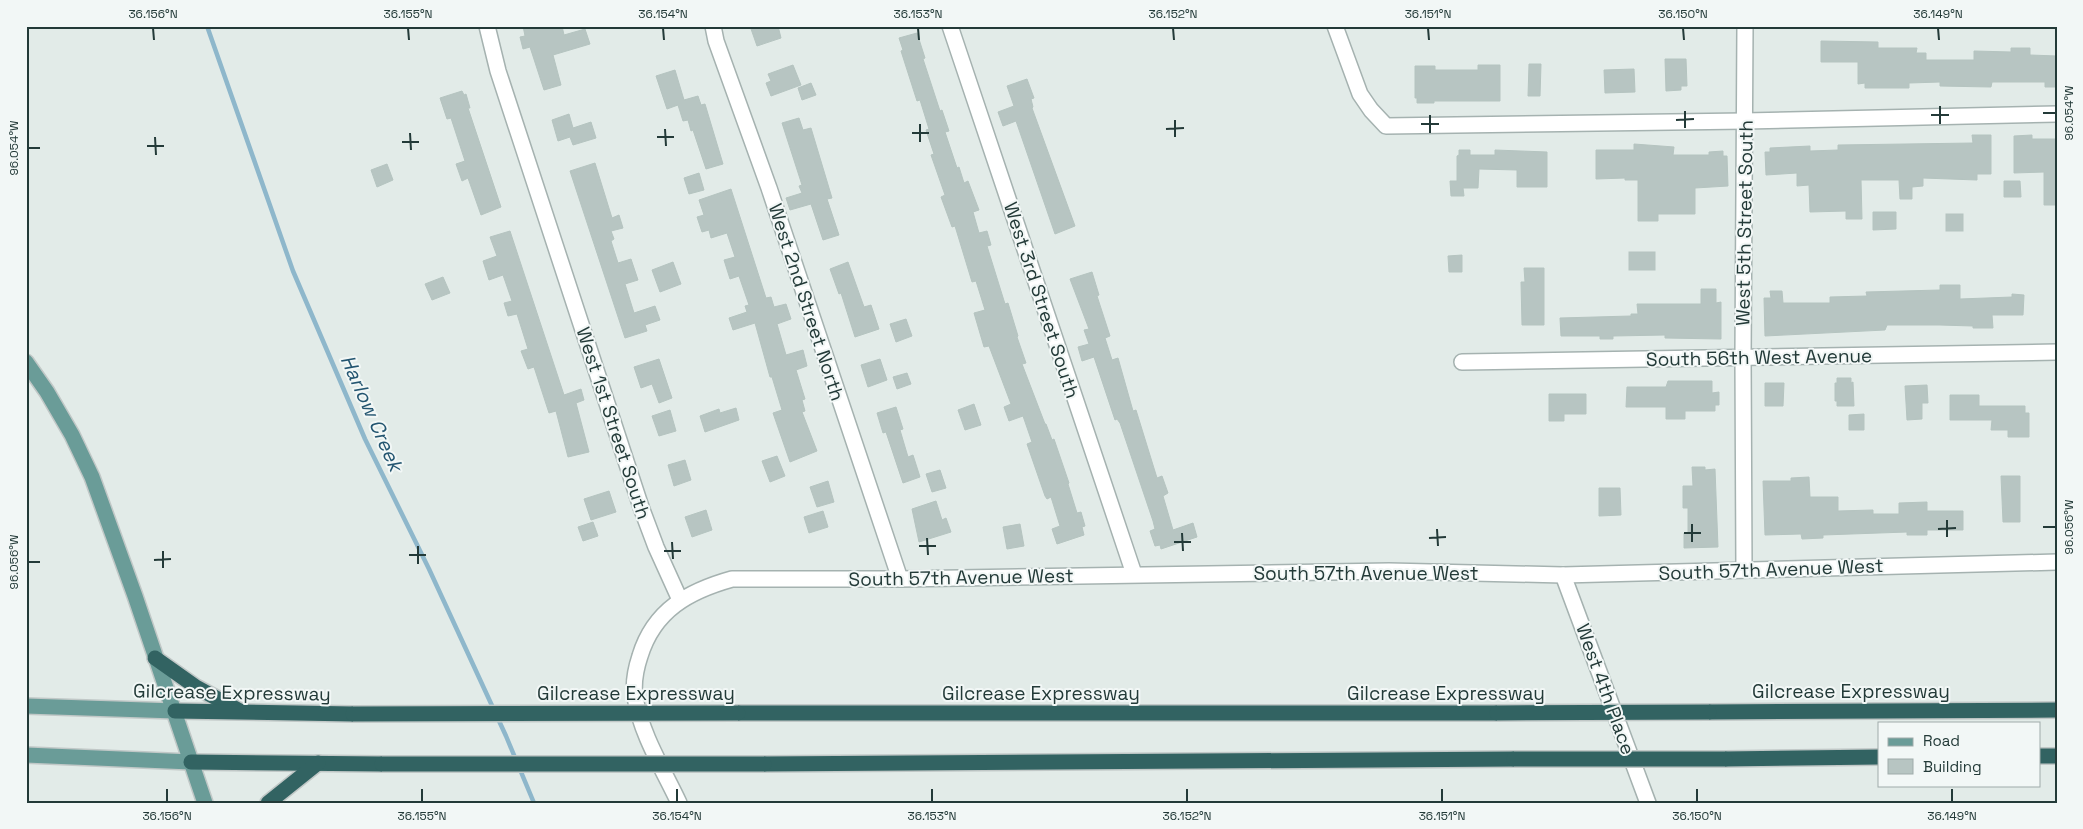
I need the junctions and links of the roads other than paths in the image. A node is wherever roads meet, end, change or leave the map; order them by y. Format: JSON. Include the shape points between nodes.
{"nodes":[{"id":1,"x":487,"y":26,"type":"edge"},
{"id":2,"x":713,"y":26,"type":"edge"},
{"id":3,"x":950,"y":26,"type":"edge"},
{"id":4,"x":1335,"y":26,"type":"edge"},
{"id":5,"x":1745,"y":26,"type":"edge"},
{"id":6,"x":2057,"y":114,"type":"edge"},
{"id":7,"x":1745,"y":121,"type":"junction"},
{"id":8,"x":2057,"y":352,"type":"edge"},
{"id":9,"x":1742,"y":357,"type":"junction"},
{"id":10,"x":26,"y":362,"type":"edge"},
{"id":11,"x":1462,"y":362,"type":"dead end"},
{"id":12,"x":2057,"y":562,"type":"edge"},
{"id":13,"x":1744,"y":570,"type":"junction"},
{"id":14,"x":1134,"y":574,"type":"junction"},
{"id":15,"x":1563,"y":575,"type":"junction"},
{"id":16,"x":900,"y":579,"type":"junction"},
{"id":17,"x":680,"y":600,"type":"junction"},
{"id":18,"x":155,"y":658,"type":"junction"},
{"id":19,"x":26,"y":706,"type":"edge"},
{"id":20,"x":2057,"y":710,"type":"edge"},
{"id":21,"x":175,"y":711,"type":"junction"},
{"id":22,"x":244,"y":712,"type":"junction"},
{"id":23,"x":26,"y":756,"type":"edge"},
{"id":24,"x":2040,"y":756,"type":"edge"},
{"id":25,"x":2057,"y":756,"type":"edge"},
{"id":26,"x":1878,"y":757,"type":"edge"},
{"id":27,"x":191,"y":762,"type":"junction"},
{"id":28,"x":318,"y":763,"type":"junction"},
{"id":29,"x":205,"y":803,"type":"edge"},
{"id":30,"x":268,"y":803,"type":"edge"},
{"id":31,"x":679,"y":803,"type":"edge"},
{"id":32,"x":1648,"y":803,"type":"edge"}],
"edges":[{"from":1,"to":17,"type":"street","name":"West 1st Street South","via":[[498,71],[642,507]]},
{"from":2,"to":16,"type":"street","name":"West 2nd Street North"},
{"from":3,"to":14,"type":"street","name":"West 3rd Street South"},
{"from":4,"to":7,"type":"street","via":[[1360,94],[1386,126]]},
{"from":5,"to":7,"type":"street","name":"West 5th Street South"},
{"from":6,"to":7,"type":"street"},
{"from":7,"to":9,"type":"street","name":"West 5th Street South"},
{"from":8,"to":9,"type":"street","name":"South 56th West Avenue"},
{"from":9,"to":11,"type":"street","name":"South 56th West Avenue"},
{"from":9,"to":13,"type":"street","name":"West 5th Street South"},
{"from":10,"to":18,"type":"main road","via":[[72,435],[92,477]]},
{"from":12,"to":13,"type":"street","name":"South 57th Avenue West"},
{"from":13,"to":15,"type":"street","name":"South 57th Avenue West"},
{"from":14,"to":15,"type":"street","name":"South 57th Avenue West","via":[[1389,571]]},
{"from":14,"to":16,"type":"street","name":"South 57th Avenue West"},
{"from":15,"to":32,"type":"street","name":"West 4th Place"},
{"from":16,"to":17,"type":"street","name":"South 57th Avenue West","via":[[732,580],[707,586]]},
{"from":17,"to":31,"type":"street","via":[[653,627],[644,644],[638,664],[635,696],[650,741]]},
{"from":18,"to":21,"type":"main road"},
{"from":18,"to":22,"type":"highway","via":[[196,687]]},
{"from":19,"to":21,"type":"main road","name":"Gilcrease Expressway"},
{"from":20,"to":22,"type":"highway","name":"Gilcrease Expressway","bridge":true},
{"from":21,"to":22,"type":"highway","name":"Gilcrease Expressway"},
{"from":21,"to":27,"type":"main road"},
{"from":23,"to":27,"type":"main road"},
{"from":24,"to":25,"type":"highway"},
{"from":26,"to":28,"type":"highway","bridge":true,"via":[[764,764]]},
{"from":27,"to":28,"type":"highway"},
{"from":27,"to":29,"type":"main road"},
{"from":28,"to":30,"type":"highway"}]}
